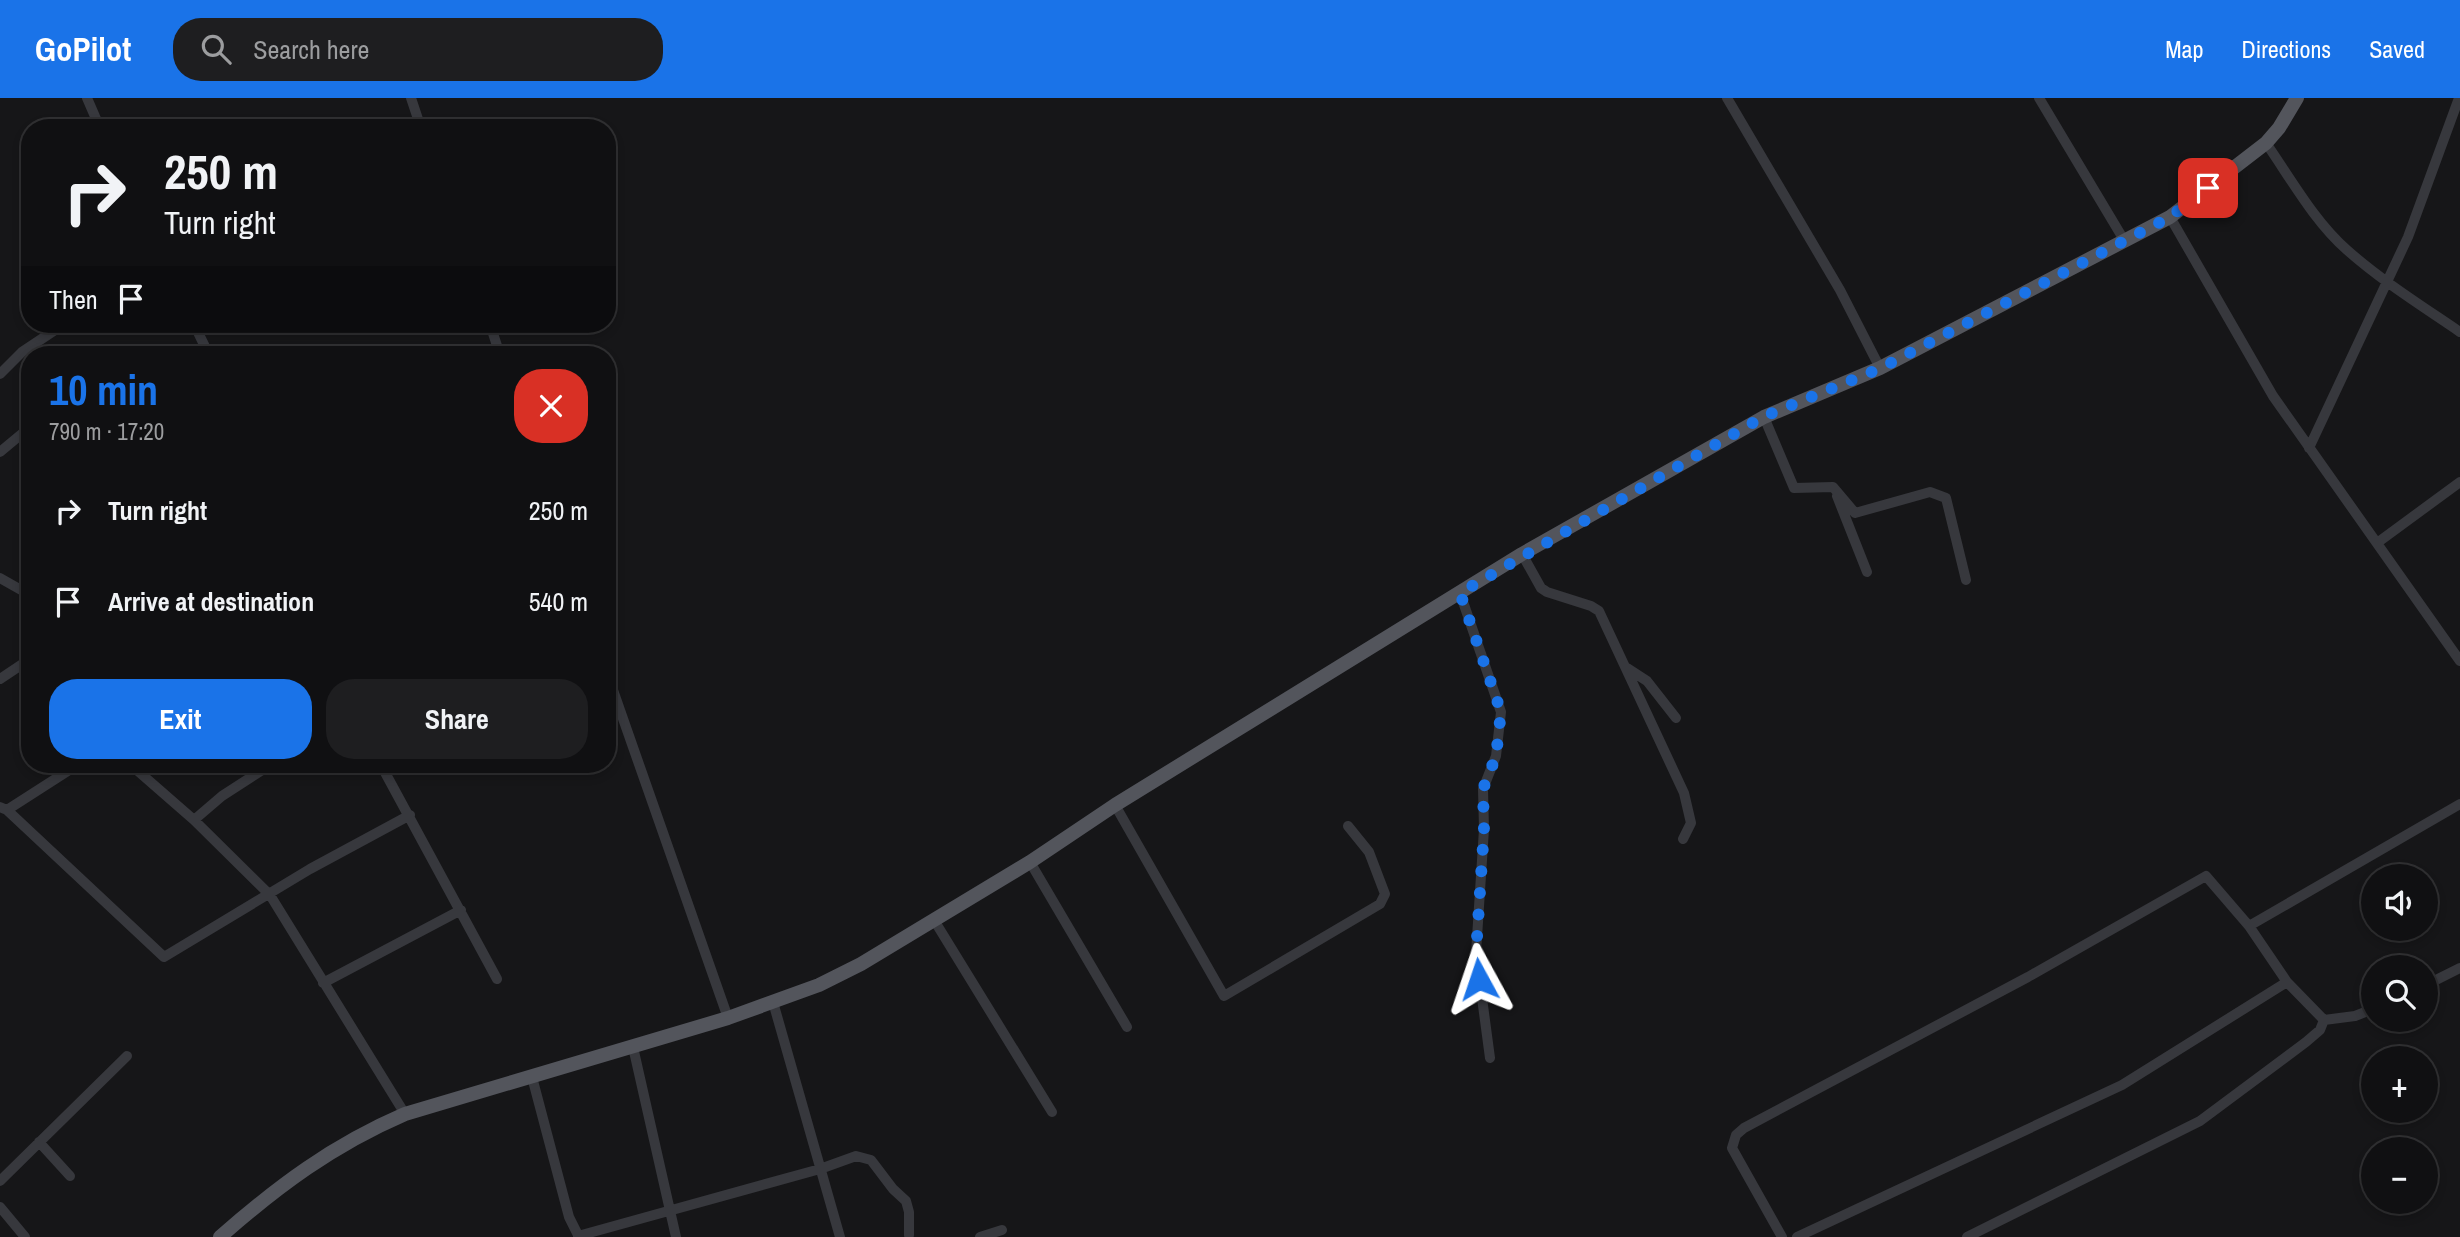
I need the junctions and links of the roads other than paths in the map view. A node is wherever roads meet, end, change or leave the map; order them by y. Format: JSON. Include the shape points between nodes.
{"nodes":[{"id":1,"x":87,"y":98,"type":"edge"},
{"id":2,"x":411,"y":98,"type":"edge"},
{"id":3,"x":1727,"y":98,"type":"edge"},
{"id":4,"x":2039,"y":98,"type":"edge"},
{"id":5,"x":2297,"y":98,"type":"edge"},
{"id":6,"x":2459,"y":98,"type":"edge"},
{"id":7,"x":96,"y":119,"type":"edge"},
{"id":8,"x":418,"y":119,"type":"edge"},
{"id":9,"x":2266,"y":143,"type":"junction"},
{"id":10,"x":2170,"y":217,"type":"junction"},
{"id":11,"x":2124,"y":240,"type":"junction"},
{"id":12,"x":2387,"y":282,"type":"junction"},
{"id":13,"x":2460,"y":332,"type":"edge"},
{"id":14,"x":53,"y":333,"type":"edge"},
{"id":15,"x":36,"y":346,"type":"edge"},
{"id":16,"x":21,"y":358,"type":"edge"},
{"id":17,"x":1881,"y":368,"type":"junction"},
{"id":18,"x":0,"y":374,"type":"edge"},
{"id":19,"x":1763,"y":417,"type":"junction"},
{"id":20,"x":21,"y":434,"type":"edge"},
{"id":21,"x":2309,"y":448,"type":"junction"},
{"id":22,"x":0,"y":452,"type":"edge"},
{"id":23,"x":2459,"y":484,"type":"edge"},
{"id":24,"x":1833,"y":486,"type":"junction"},
{"id":25,"x":2377,"y":543,"type":"junction"},
{"id":26,"x":1522,"y":554,"type":"junction"},
{"id":27,"x":1867,"y":572,"type":"dead end"},
{"id":28,"x":0,"y":578,"type":"edge"},
{"id":29,"x":1966,"y":580,"type":"dead end"},
{"id":30,"x":21,"y":590,"type":"edge"},
{"id":31,"x":1460,"y":593,"type":"junction"},
{"id":32,"x":2460,"y":661,"type":"edge"},
{"id":33,"x":21,"y":665,"type":"edge"},
{"id":34,"x":1626,"y":668,"type":"junction"},
{"id":35,"x":0,"y":679,"type":"edge"},
{"id":36,"x":616,"y":699,"type":"edge"},
{"id":37,"x":1676,"y":718,"type":"dead end"},
{"id":38,"x":63,"y":773,"type":"edge"},
{"id":39,"x":140,"y":773,"type":"edge"},
{"id":40,"x":258,"y":773,"type":"edge"},
{"id":41,"x":386,"y":773,"type":"edge"},
{"id":42,"x":2460,"y":804,"type":"edge"},
{"id":43,"x":1115,"y":805,"type":"junction"},
{"id":44,"x":3,"y":808,"type":"edge"},
{"id":45,"x":410,"y":815,"type":"junction"},
{"id":46,"x":194,"y":820,"type":"junction"},
{"id":47,"x":1348,"y":826,"type":"dead end"},
{"id":48,"x":1683,"y":839,"type":"dead end"},
{"id":49,"x":1030,"y":862,"type":"junction"},
{"id":50,"x":270,"y":895,"type":"junction"},
{"id":51,"x":461,"y":910,"type":"junction"},
{"id":52,"x":933,"y":920,"type":"junction"},
{"id":53,"x":2249,"y":926,"type":"junction"},
{"id":54,"x":2460,"y":968,"type":"edge"},
{"id":55,"x":497,"y":979,"type":"dead end"},
{"id":56,"x":2438,"y":979,"type":"edge"},
{"id":57,"x":2287,"y":982,"type":"junction"},
{"id":58,"x":323,"y":983,"type":"junction"},
{"id":59,"x":773,"y":1002,"type":"junction"},
{"id":60,"x":2361,"y":1014,"type":"edge"},
{"id":61,"x":728,"y":1018,"type":"junction"},
{"id":62,"x":2324,"y":1020,"type":"junction"},
{"id":63,"x":1127,"y":1027,"type":"dead end"},
{"id":64,"x":633,"y":1047,"type":"junction"},
{"id":65,"x":127,"y":1056,"type":"dead end"},
{"id":66,"x":1490,"y":1058,"type":"dead end"},
{"id":67,"x":533,"y":1077,"type":"junction"},
{"id":68,"x":1052,"y":1112,"type":"dead end"},
{"id":69,"x":405,"y":1114,"type":"junction"},
{"id":70,"x":39,"y":1142,"type":"junction"},
{"id":71,"x":820,"y":1169,"type":"junction"},
{"id":72,"x":70,"y":1176,"type":"dead end"},
{"id":73,"x":0,"y":1181,"type":"edge"},
{"id":74,"x":0,"y":1207,"type":"edge"},
{"id":75,"x":669,"y":1209,"type":"junction"},
{"id":76,"x":1002,"y":1230,"type":"dead end"},
{"id":77,"x":909,"y":1235,"type":"dead end"},
{"id":78,"x":579,"y":1236,"type":"edge"},
{"id":79,"x":25,"y":1237,"type":"edge"},
{"id":80,"x":220,"y":1237,"type":"edge"},
{"id":81,"x":676,"y":1237,"type":"edge"},
{"id":82,"x":839,"y":1237,"type":"edge"},
{"id":83,"x":980,"y":1237,"type":"edge"},
{"id":84,"x":1782,"y":1237,"type":"edge"},
{"id":85,"x":1797,"y":1237,"type":"edge"},
{"id":86,"x":1967,"y":1237,"type":"edge"}],
"edges":[{"from":1,"to":7,"type":"street"},
{"from":2,"to":8,"type":"street"},
{"from":3,"to":17,"type":"street"},
{"from":4,"to":11,"type":"street"},
{"from":5,"to":9,"type":"main road"},
{"from":6,"to":12,"type":"street"},
{"from":9,"to":10,"type":"main road"},
{"from":9,"to":12,"type":"street","via":[[2328,230]]},
{"from":10,"to":11,"type":"main road"},
{"from":10,"to":21,"type":"street","via":[[2273,396]]},
{"from":11,"to":17,"type":"main road"},
{"from":12,"to":13,"type":"street"},
{"from":12,"to":21,"type":"street"},
{"from":14,"to":15,"type":"street"},
{"from":16,"to":18,"type":"street"},
{"from":17,"to":19,"type":"main road"},
{"from":19,"to":24,"type":"street","via":[[1794,488]]},
{"from":19,"to":26,"type":"main road"},
{"from":20,"to":22,"type":"street"},
{"from":21,"to":25,"type":"street"},
{"from":23,"to":25,"type":"street"},
{"from":24,"to":27,"type":"street"},
{"from":24,"to":29,"type":"street","via":[[1855,513],[1930,492],[1946,498]]},
{"from":25,"to":32,"type":"street"},
{"from":26,"to":31,"type":"main road"},
{"from":26,"to":34,"type":"street","via":[[1547,592],[1599,611]]},
{"from":28,"to":30,"type":"street"},
{"from":31,"to":43,"type":"main road"},
{"from":31,"to":66,"type":"street","via":[[1501,712],[1496,756],[1483,789],[1476,953]]},
{"from":33,"to":35,"type":"street"},
{"from":34,"to":37,"type":"street","via":[[1647,681]]},
{"from":34,"to":48,"type":"street","via":[[1685,793],[1691,823]]},
{"from":36,"to":61,"type":"street"},
{"from":38,"to":44,"type":"street"},
{"from":39,"to":46,"type":"street"},
{"from":40,"to":46,"type":"street"},
{"from":41,"to":45,"type":"street"},
{"from":42,"to":53,"type":"street"},
{"from":43,"to":47,"type":"street","via":[[1224,996],[1384,899],[1369,852]]},
{"from":43,"to":49,"type":"main road"},
{"from":44,"to":50,"type":"street","via":[[164,957]]},
{"from":45,"to":50,"type":"street"},
{"from":45,"to":51,"type":"street"},
{"from":46,"to":50,"type":"street"},
{"from":49,"to":52,"type":"main road"},
{"from":49,"to":63,"type":"street"},
{"from":50,"to":58,"type":"street"},
{"from":51,"to":55,"type":"street"},
{"from":51,"to":58,"type":"street"},
{"from":52,"to":59,"type":"main road","via":[[861,964]]},
{"from":52,"to":68,"type":"street"},
{"from":53,"to":57,"type":"street"},
{"from":53,"to":84,"type":"street","via":[[2206,876],[1744,1128],[1732,1148]]},
{"from":54,"to":56,"type":"street"},
{"from":57,"to":62,"type":"street"},
{"from":57,"to":85,"type":"street","via":[[2122,1085]]},
{"from":58,"to":69,"type":"street"},
{"from":59,"to":61,"type":"main road"},
{"from":59,"to":71,"type":"street"},
{"from":60,"to":62,"type":"street"},
{"from":61,"to":64,"type":"main road"},
{"from":62,"to":86,"type":"street","via":[[2306,1042],[2200,1121]]},
{"from":64,"to":67,"type":"main road"},
{"from":64,"to":75,"type":"street"},
{"from":65,"to":70,"type":"street"},
{"from":67,"to":69,"type":"main road"},
{"from":67,"to":78,"type":"street","via":[[569,1217]]},
{"from":69,"to":80,"type":"main road","via":[[331,1151],[259,1202]]},
{"from":70,"to":72,"type":"street"},
{"from":70,"to":73,"type":"street"},
{"from":71,"to":75,"type":"street"},
{"from":71,"to":77,"type":"street","via":[[856,1156],[871,1160],[906,1201]]},
{"from":71,"to":82,"type":"street"},
{"from":74,"to":79,"type":"street"},
{"from":75,"to":78,"type":"street"},
{"from":75,"to":81,"type":"street"},
{"from":76,"to":83,"type":"street"}]}
